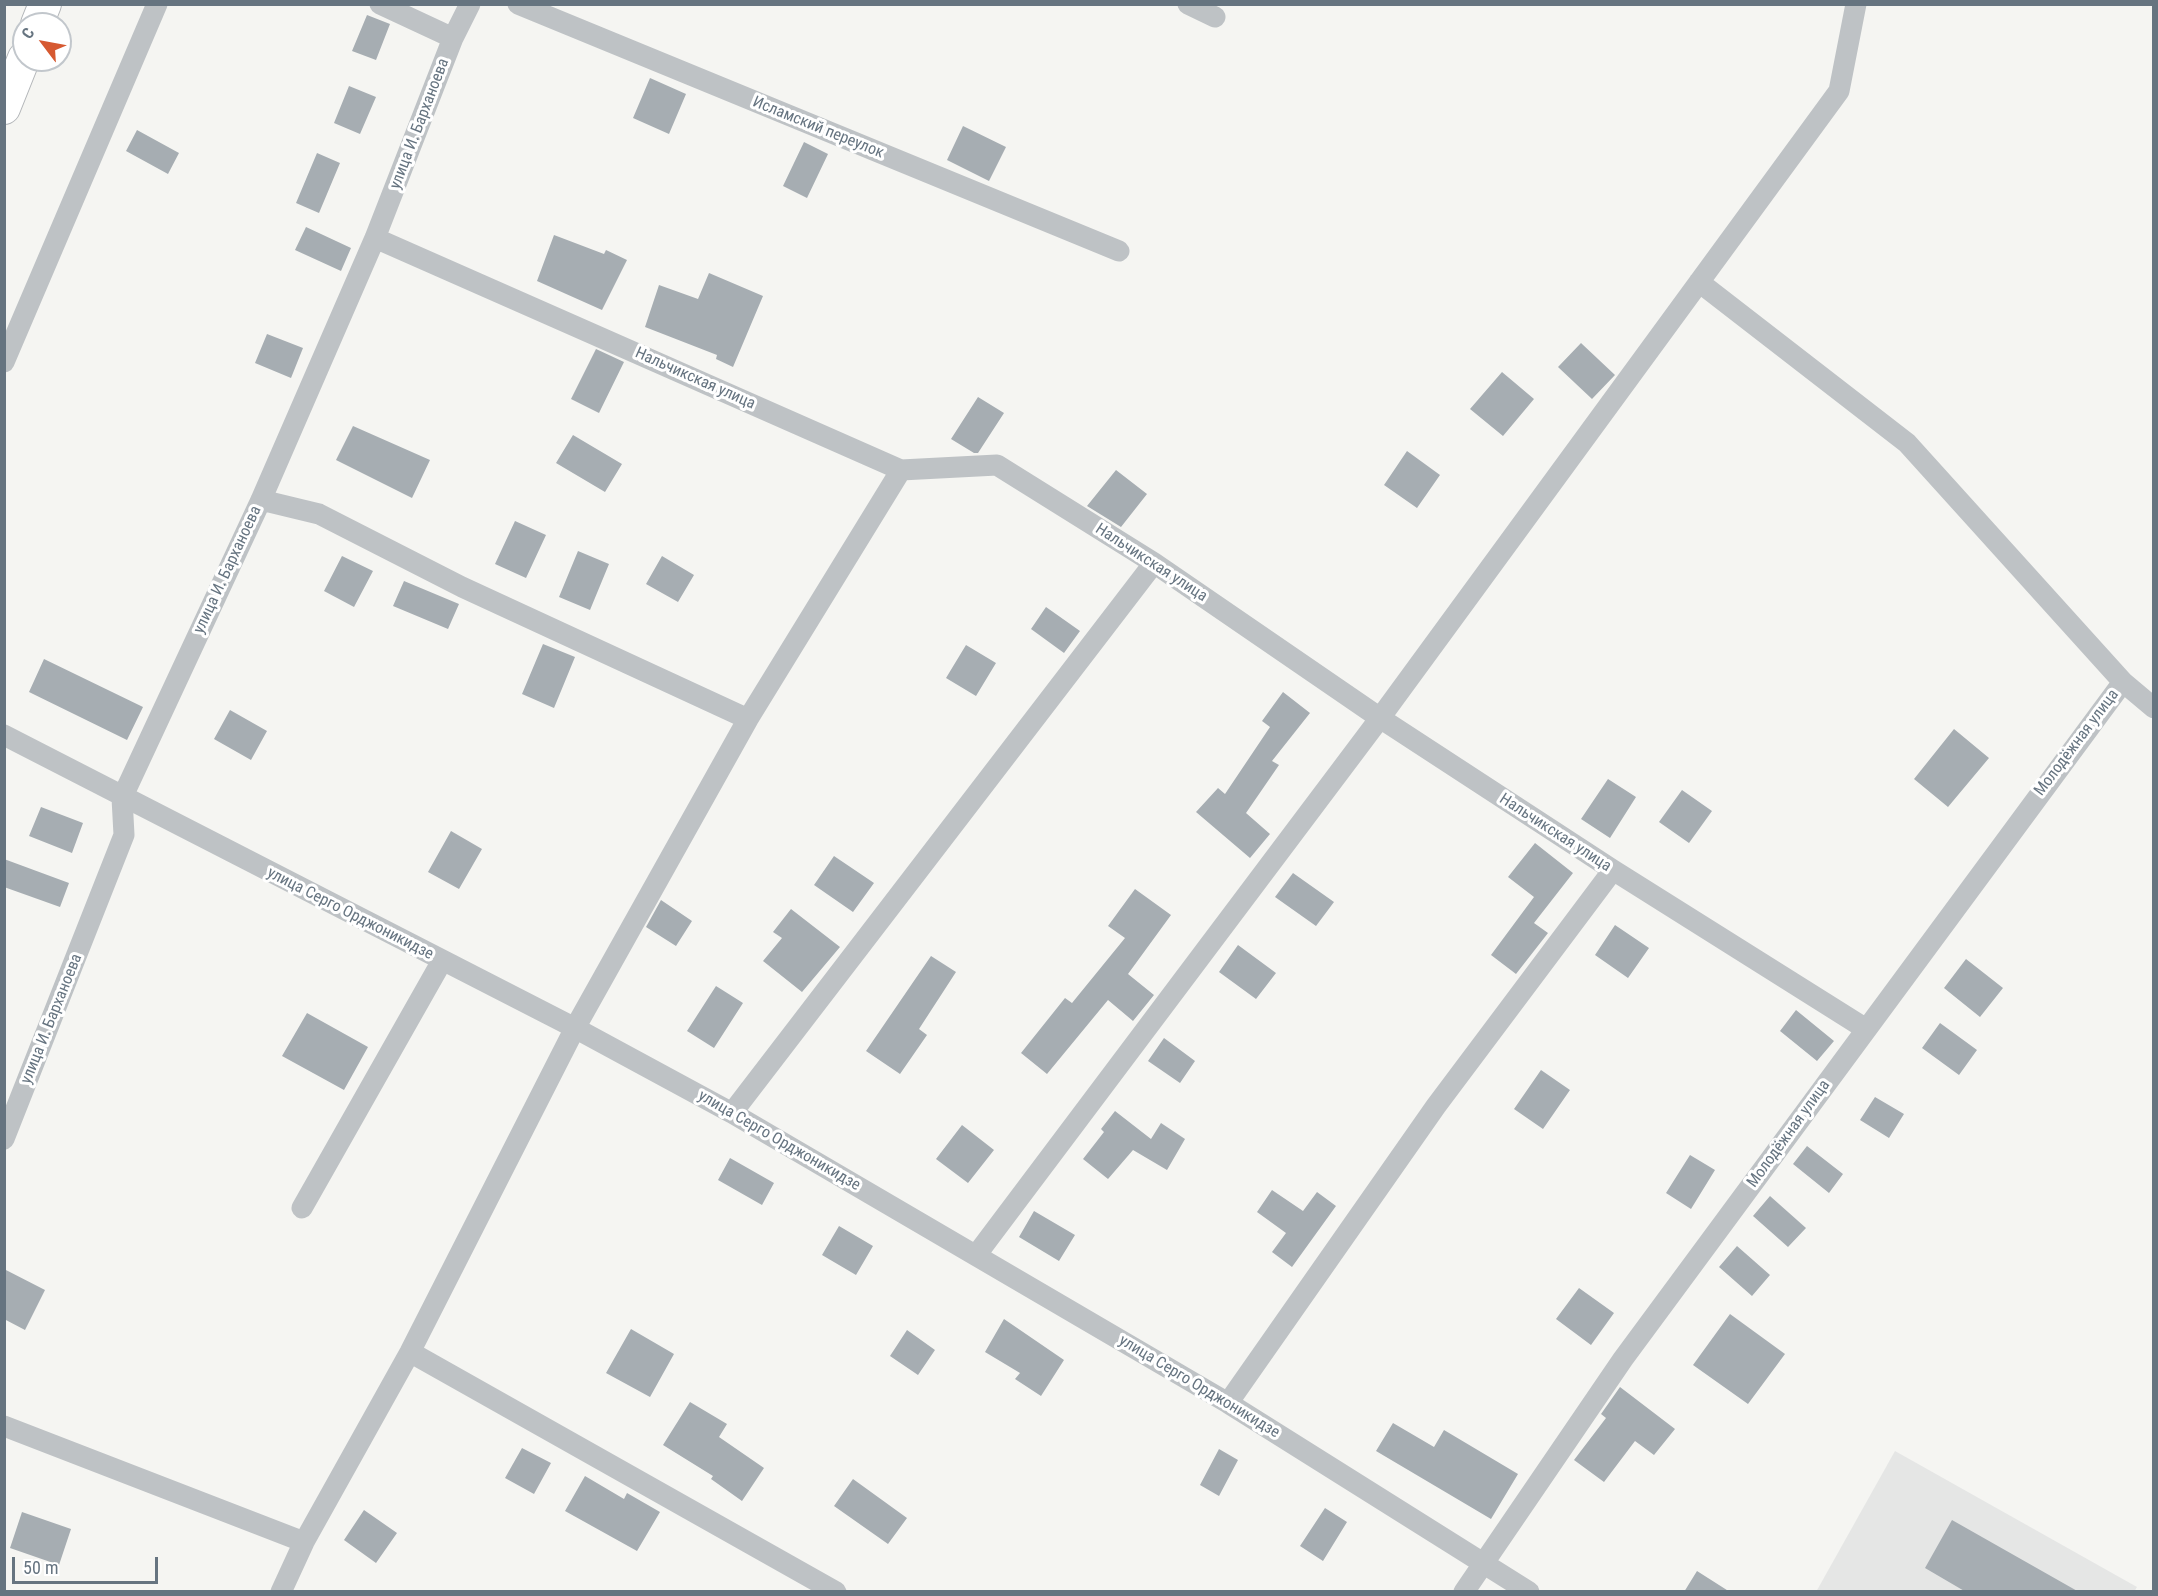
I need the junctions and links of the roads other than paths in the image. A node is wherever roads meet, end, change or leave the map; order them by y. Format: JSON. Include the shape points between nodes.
{"nodes":[{"id":1,"x":157,"y":4,"type":"edge"},
{"id":2,"x":380,"y":4,"type":"edge"},
{"id":3,"x":470,"y":4,"type":"edge"},
{"id":4,"x":518,"y":4,"type":"edge"},
{"id":5,"x":1188,"y":4,"type":"edge"},
{"id":6,"x":1856,"y":4,"type":"edge"},
{"id":7,"x":1215,"y":17,"type":"dead end"},
{"id":8,"x":453,"y":38,"type":"junction"},
{"id":9,"x":18,"y":72,"type":"edge"},
{"id":10,"x":4,"y":108,"type":"edge"},
{"id":11,"x":375,"y":238,"type":"junction"},
{"id":12,"x":1119,"y":251,"type":"dead end"},
{"id":13,"x":1699,"y":282,"type":"junction"},
{"id":14,"x":4,"y":362,"type":"edge"},
{"id":15,"x":901,"y":470,"type":"junction"},
{"id":16,"x":261,"y":500,"type":"junction"},
{"id":17,"x":1154,"y":562,"type":"junction"},
{"id":18,"x":2122,"y":682,"type":"junction"},
{"id":19,"x":2154,"y":708,"type":"edge"},
{"id":20,"x":1380,"y":718,"type":"junction"},
{"id":21,"x":748,"y":719,"type":"junction"},
{"id":22,"x":4,"y":735,"type":"edge"},
{"id":23,"x":122,"y":798,"type":"junction"},
{"id":24,"x":1613,"y":870,"type":"junction"},
{"id":25,"x":442,"y":960,"type":"junction"},
{"id":26,"x":574,"y":1028,"type":"junction"},
{"id":27,"x":1866,"y":1029,"type":"junction"},
{"id":28,"x":732,"y":1113,"type":"junction"},
{"id":29,"x":4,"y":1139,"type":"edge"},
{"id":30,"x":302,"y":1208,"type":"dead end"},
{"id":31,"x":977,"y":1254,"type":"junction"},
{"id":32,"x":410,"y":1352,"type":"junction"},
{"id":33,"x":1228,"y":1403,"type":"junction"},
{"id":34,"x":4,"y":1426,"type":"edge"},
{"id":35,"x":304,"y":1542,"type":"junction"},
{"id":36,"x":1481,"y":1562,"type":"junction"},
{"id":37,"x":285,"y":1590,"type":"edge"},
{"id":38,"x":836,"y":1592,"type":"edge"},
{"id":39,"x":1464,"y":1592,"type":"edge"},
{"id":40,"x":1529,"y":1592,"type":"edge"}],
"edges":[{"from":1,"to":14,"type":"street"},
{"from":2,"to":8,"type":"street"},
{"from":3,"to":8,"type":"street","name":"улица И. Барханоева"},
{"from":4,"to":12,"type":"street","name":"Исламский переулок"},
{"from":5,"to":7,"type":"street"},
{"from":6,"to":13,"type":"street","via":[[1839,91]]},
{"from":8,"to":11,"type":"street","name":"улица И. Барханоева"},
{"from":9,"to":10,"type":"highway"},
{"from":11,"to":15,"type":"street","name":"Нальчикская улица"},
{"from":11,"to":16,"type":"street","name":"улица И. Барханоева"},
{"from":13,"to":18,"type":"street","via":[[1907,443]]},
{"from":13,"to":20,"type":"street"},
{"from":15,"to":17,"type":"street","name":"Нальчикская улица","via":[[997,465]]},
{"from":15,"to":21,"type":"street"},
{"from":16,"to":21,"type":"street","via":[[320,514],[462,587]]},
{"from":16,"to":23,"type":"street","name":"улица И. Барханоева"},
{"from":17,"to":20,"type":"street","name":"Нальчикская улица"},
{"from":17,"to":28,"type":"street"},
{"from":18,"to":19,"type":"street"},
{"from":18,"to":27,"type":"street","name":"Молодёжная улица"},
{"from":20,"to":24,"type":"street","name":"Нальчикская улица"},
{"from":20,"to":31,"type":"street"},
{"from":21,"to":26,"type":"street"},
{"from":22,"to":23,"type":"street","name":"улица Серго Орджоникидзе"},
{"from":23,"to":25,"type":"street","name":"улица Серго Орджоникидзе"},
{"from":23,"to":29,"type":"street","name":"улица И. Барханоева","via":[[124,835]]},
{"from":24,"to":27,"type":"street","name":"Нальчикская улица"},
{"from":24,"to":33,"type":"street","via":[[1436,1106]]},
{"from":25,"to":26,"type":"street","name":"улица Серго Орджоникидзе"},
{"from":25,"to":30,"type":"street"},
{"from":26,"to":28,"type":"street","name":"улица Серго Орджоникидзе"},
{"from":26,"to":32,"type":"street"},
{"from":27,"to":36,"type":"street","name":"Молодёжная улица","via":[[1623,1359]]},
{"from":28,"to":31,"type":"street","name":"улица Серго Орджоникидзе"},
{"from":31,"to":33,"type":"street","name":"улица Серго Орджоникидзе"},
{"from":32,"to":35,"type":"street"},
{"from":32,"to":38,"type":"street"},
{"from":33,"to":36,"type":"street","name":"улица Серго Орджоникидзе"},
{"from":34,"to":35,"type":"street"},
{"from":35,"to":37,"type":"street"},
{"from":36,"to":39,"type":"street","name":"Молодёжная улица"},
{"from":36,"to":40,"type":"street","name":"улица Серго Орджоникидзе"}]}
